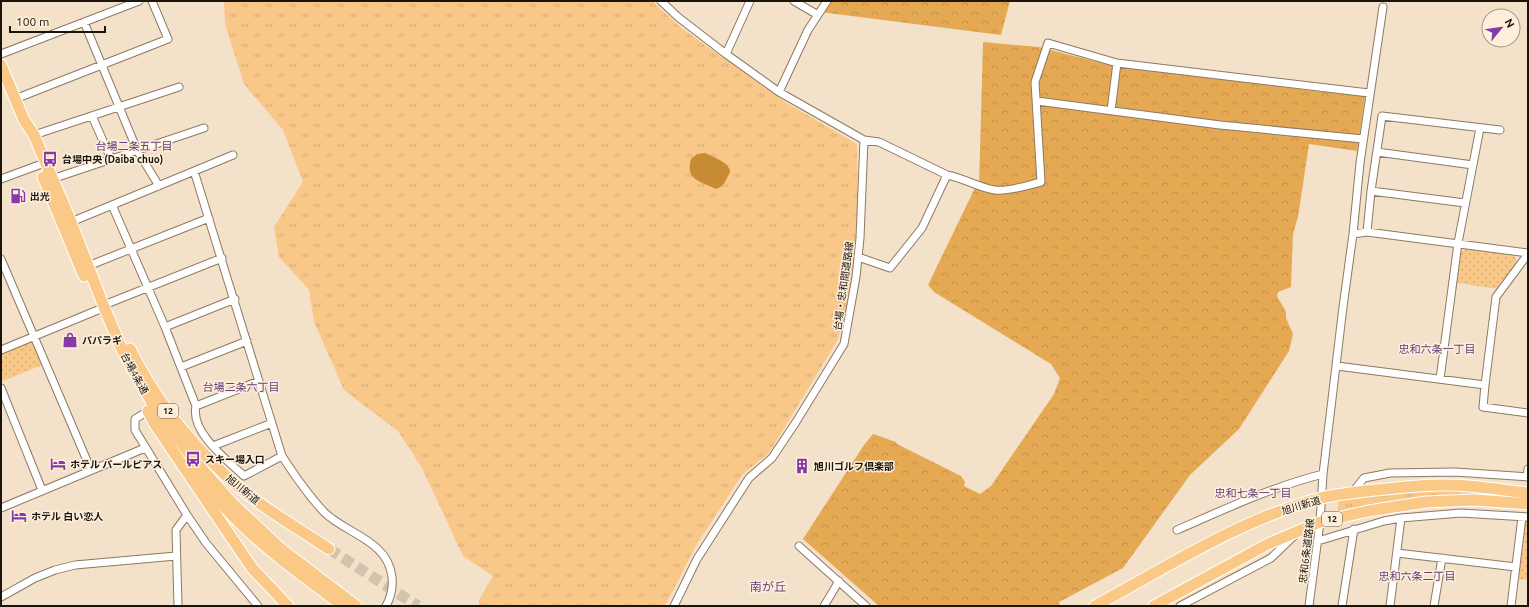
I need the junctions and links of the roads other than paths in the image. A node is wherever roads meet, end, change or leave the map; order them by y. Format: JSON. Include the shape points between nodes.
{"nodes":[{"id":1,"x":139,"y":1,"type":"edge"},
{"id":2,"x":152,"y":1,"type":"edge"},
{"id":3,"x":661,"y":1,"type":"edge"},
{"id":4,"x":750,"y":1,"type":"edge"},
{"id":5,"x":794,"y":1,"type":"edge"},
{"id":6,"x":827,"y":1,"type":"edge"},
{"id":7,"x":1383,"y":7,"type":"dead end"},
{"id":8,"x":818,"y":15,"type":"junction"},
{"id":9,"x":84,"y":22,"type":"junction"},
{"id":10,"x":1,"y":54,"type":"edge"},
{"id":11,"x":726,"y":54,"type":"junction"},
{"id":12,"x":1117,"y":63,"type":"junction"},
{"id":13,"x":102,"y":64,"type":"junction"},
{"id":14,"x":1,"y":65,"type":"edge"},
{"id":15,"x":179,"y":87,"type":"dead end"},
{"id":16,"x":779,"y":92,"type":"junction"},
{"id":17,"x":1369,"y":93,"type":"junction"},
{"id":18,"x":15,"y":99,"type":"junction"},
{"id":19,"x":1037,"y":101,"type":"junction"},
{"id":20,"x":119,"y":107,"type":"junction"},
{"id":21,"x":1111,"y":111,"type":"junction"},
{"id":22,"x":92,"y":116,"type":"junction"},
{"id":23,"x":24,"y":120,"type":"junction"},
{"id":24,"x":204,"y":128,"type":"dead end"},
{"id":25,"x":1480,"y":128,"type":"junction"},
{"id":26,"x":1500,"y":130,"type":"dead end"},
{"id":27,"x":34,"y":136,"type":"junction"},
{"id":28,"x":864,"y":140,"type":"junction"},
{"id":29,"x":1363,"y":140,"type":"junction"},
{"id":30,"x":137,"y":150,"type":"junction"},
{"id":31,"x":1377,"y":152,"type":"junction"},
{"id":32,"x":234,"y":155,"type":"dead end"},
{"id":33,"x":111,"y":159,"type":"junction"},
{"id":34,"x":39,"y":165,"type":"junction"},
{"id":35,"x":1473,"y":165,"type":"junction"},
{"id":36,"x":194,"y":171,"type":"junction"},
{"id":37,"x":947,"y":175,"type":"junction"},
{"id":38,"x":52,"y":178,"type":"junction"},
{"id":39,"x":1,"y":179,"type":"edge"},
{"id":40,"x":159,"y":186,"type":"junction"},
{"id":41,"x":1371,"y":191,"type":"junction"},
{"id":42,"x":1465,"y":203,"type":"junction"},
{"id":43,"x":112,"y":204,"type":"junction"},
{"id":44,"x":209,"y":218,"type":"junction"},
{"id":45,"x":71,"y":222,"type":"junction"},
{"id":46,"x":1367,"y":232,"type":"junction"},
{"id":47,"x":1353,"y":234,"type":"junction"},
{"id":48,"x":1458,"y":243,"type":"junction"},
{"id":49,"x":131,"y":248,"type":"junction"},
{"id":50,"x":1528,"y":254,"type":"edge"},
{"id":51,"x":858,"y":256,"type":"junction"},
{"id":52,"x":1,"y":258,"type":"edge"},
{"id":53,"x":222,"y":258,"type":"junction"},
{"id":54,"x":93,"y":264,"type":"junction"},
{"id":55,"x":147,"y":288,"type":"junction"},
{"id":56,"x":235,"y":299,"type":"junction"},
{"id":57,"x":104,"y":307,"type":"junction"},
{"id":58,"x":165,"y":327,"type":"junction"},
{"id":59,"x":34,"y":338,"type":"junction"},
{"id":60,"x":247,"y":341,"type":"junction"},
{"id":61,"x":1,"y":350,"type":"edge"},
{"id":62,"x":1337,"y":366,"type":"junction"},
{"id":63,"x":181,"y":367,"type":"junction"},
{"id":64,"x":1440,"y":379,"type":"junction"},
{"id":65,"x":259,"y":381,"type":"junction"},
{"id":66,"x":1485,"y":385,"type":"junction"},
{"id":67,"x":1,"y":388,"type":"edge"},
{"id":68,"x":196,"y":406,"type":"junction"},
{"id":69,"x":156,"y":408,"type":"junction"},
{"id":70,"x":1528,"y":413,"type":"edge"},
{"id":71,"x":272,"y":423,"type":"junction"},
{"id":72,"x":213,"y":446,"type":"junction"},
{"id":73,"x":145,"y":448,"type":"junction"},
{"id":74,"x":282,"y":456,"type":"junction"},
{"id":75,"x":1528,"y":469,"type":"edge"},
{"id":76,"x":90,"y":470,"type":"junction"},
{"id":77,"x":1323,"y":474,"type":"junction"},
{"id":78,"x":1528,"y":477,"type":"edge"},
{"id":79,"x":42,"y":490,"type":"junction"},
{"id":80,"x":1352,"y":493,"type":"junction"},
{"id":81,"x":1528,"y":493,"type":"edge"},
{"id":82,"x":1322,"y":498,"type":"junction"},
{"id":83,"x":1528,"y":504,"type":"edge"},
{"id":84,"x":1,"y":508,"type":"edge"},
{"id":85,"x":187,"y":515,"type":"junction"},
{"id":86,"x":1525,"y":517,"type":"edge"},
{"id":87,"x":1401,"y":518,"type":"junction"},
{"id":88,"x":1320,"y":522,"type":"junction"},
{"id":89,"x":1354,"y":529,"type":"junction"},
{"id":90,"x":1177,"y":530,"type":"dead end"},
{"id":91,"x":1300,"y":530,"type":"junction"},
{"id":92,"x":1318,"y":541,"type":"junction"},
{"id":93,"x":799,"y":546,"type":"dead end"},
{"id":94,"x":329,"y":549,"type":"tunnel mouth"},
{"id":95,"x":1397,"y":553,"type":"junction"},
{"id":96,"x":176,"y":556,"type":"junction"},
{"id":97,"x":1442,"y":558,"type":"junction"},
{"id":98,"x":1516,"y":567,"type":"junction"},
{"id":99,"x":839,"y":581,"type":"junction"},
{"id":100,"x":1,"y":597,"type":"edge"},
{"id":101,"x":178,"y":606,"type":"edge"},
{"id":102,"x":258,"y":606,"type":"edge"},
{"id":103,"x":288,"y":606,"type":"edge"},
{"id":104,"x":343,"y":606,"type":"edge"},
{"id":105,"x":356,"y":606,"type":"edge"},
{"id":106,"x":386,"y":606,"type":"edge"},
{"id":107,"x":674,"y":606,"type":"edge"},
{"id":108,"x":824,"y":606,"type":"edge"},
{"id":109,"x":866,"y":606,"type":"edge"},
{"id":110,"x":1095,"y":606,"type":"edge"},
{"id":111,"x":1154,"y":606,"type":"edge"},
{"id":112,"x":1180,"y":606,"type":"edge"},
{"id":113,"x":1309,"y":606,"type":"edge"},
{"id":114,"x":1342,"y":606,"type":"edge"},
{"id":115,"x":1390,"y":606,"type":"edge"},
{"id":116,"x":1434,"y":606,"type":"edge"},
{"id":117,"x":1511,"y":606,"type":"edge"}],
"edges":[{"from":1,"to":9,"type":"street"},
{"from":2,"to":13,"type":"street","via":[[168,38]]},
{"from":3,"to":11,"type":"street"},
{"from":4,"to":11,"type":"street"},
{"from":5,"to":8,"type":"street"},
{"from":6,"to":8,"type":"street"},
{"from":7,"to":17,"type":"street","name":"忠和6条道路線"},
{"from":8,"to":16,"type":"street","via":[[808,30]]},
{"from":9,"to":10,"type":"street"},
{"from":9,"to":13,"type":"street"},
{"from":11,"to":16,"type":"street"},
{"from":12,"to":17,"type":"street"},
{"from":12,"to":19,"type":"street","via":[[1048,43],[1035,82]]},
{"from":12,"to":21,"type":"street"},
{"from":13,"to":18,"type":"street"},
{"from":13,"to":20,"type":"street"},
{"from":14,"to":18,"type":"highway","name":"台場4条通","number":"12"},
{"from":15,"to":20,"type":"street"},
{"from":16,"to":28,"type":"street"},
{"from":17,"to":29,"type":"street","name":"忠和6条道路線"},
{"from":18,"to":23,"type":"highway","name":"台場4条通","number":"12"},
{"from":19,"to":21,"type":"street"},
{"from":19,"to":37,"type":"street","via":[[1041,182],[996,190]]},
{"from":20,"to":22,"type":"street"},
{"from":20,"to":30,"type":"street"},
{"from":21,"to":29,"type":"street","via":[[1220,126]]},
{"from":22,"to":27,"type":"street"},
{"from":22,"to":33,"type":"street"},
{"from":23,"to":27,"type":"highway","name":"台場4条通","number":"12"},
{"from":23,"to":34,"type":"highway","name":"台場4条通","number":"12","via":[[23,130]]},
{"from":24,"to":30,"type":"street"},
{"from":25,"to":26,"type":"street"},
{"from":25,"to":31,"type":"street","via":[[1382,116]]},
{"from":25,"to":35,"type":"street"},
{"from":27,"to":38,"type":"highway","name":"台場4条通","number":"12"},
{"from":28,"to":37,"type":"street","via":[[879,142]]},
{"from":28,"to":51,"type":"street","name":"台場・忠和間道路線"},
{"from":29,"to":47,"type":"street","name":"忠和6条道路線"},
{"from":30,"to":33,"type":"street"},
{"from":30,"to":40,"type":"street"},
{"from":31,"to":35,"type":"street"},
{"from":31,"to":41,"type":"street"},
{"from":32,"to":36,"type":"street"},
{"from":33,"to":38,"type":"street"},
{"from":34,"to":39,"type":"street"},
{"from":34,"to":57,"type":"highway","name":"台場4条通","number":"12"},
{"from":35,"to":42,"type":"street"},
{"from":36,"to":40,"type":"street"},
{"from":36,"to":44,"type":"street"},
{"from":37,"to":51,"type":"street","via":[[922,228],[890,268]]},
{"from":38,"to":45,"type":"highway","name":"台場4条通","number":"12"},
{"from":40,"to":43,"type":"street"},
{"from":41,"to":42,"type":"street"},
{"from":41,"to":46,"type":"street"},
{"from":42,"to":48,"type":"street"},
{"from":43,"to":45,"type":"street"},
{"from":43,"to":49,"type":"street"},
{"from":44,"to":49,"type":"street"},
{"from":44,"to":53,"type":"street"},
{"from":45,"to":54,"type":"highway","name":"旭川新道","number":"12"},
{"from":45,"to":57,"type":"highway","name":"台場4条通","number":"12"},
{"from":46,"to":47,"type":"street"},
{"from":46,"to":48,"type":"street"},
{"from":47,"to":62,"type":"street","name":"忠和6条道路線"},
{"from":48,"to":50,"type":"street"},
{"from":48,"to":64,"type":"street"},
{"from":49,"to":54,"type":"street"},
{"from":49,"to":55,"type":"street"},
{"from":50,"to":66,"type":"street","via":[[1496,297]]},
{"from":51,"to":107,"type":"street","name":"台場・忠和間道路線","via":[[844,344],[772,458],[749,478],[697,559]]},
{"from":52,"to":59,"type":"street"},
{"from":53,"to":55,"type":"street"},
{"from":53,"to":56,"type":"street"},
{"from":54,"to":57,"type":"highway","name":"旭川新道","number":"12"},
{"from":55,"to":57,"type":"street"},
{"from":55,"to":58,"type":"street"},
{"from":56,"to":58,"type":"street"},
{"from":56,"to":60,"type":"street"},
{"from":57,"to":59,"type":"street"},
{"from":57,"to":69,"type":"highway","name":"旭川新道","number":"12","via":[[134,357]]},
{"from":57,"to":69,"type":"highway","name":"台場4条通","number":"12","via":[[115,350],[132,384]]},
{"from":58,"to":63,"type":"street"},
{"from":59,"to":61,"type":"street"},
{"from":59,"to":76,"type":"street"},
{"from":60,"to":63,"type":"street"},
{"from":60,"to":65,"type":"street"},
{"from":62,"to":64,"type":"street"},
{"from":62,"to":77,"type":"street","name":"忠和6条道路線"},
{"from":63,"to":68,"type":"street"},
{"from":64,"to":66,"type":"street"},
{"from":65,"to":68,"type":"street"},
{"from":65,"to":71,"type":"street"},
{"from":66,"to":70,"type":"street","via":[[1483,407]]},
{"from":67,"to":79,"type":"street"},
{"from":68,"to":72,"type":"street","via":[[194,414],[205,437]]},
{"from":69,"to":73,"type":"street","via":[[136,419],[135,430]]},
{"from":69,"to":94,"type":"highway","name":"旭川新道","number":"12","via":[[180,428],[223,473],[266,508]]},
{"from":69,"to":103,"type":"highway","name":"旭川新道","number":"12","via":[[154,423],[252,568]]},
{"from":69,"to":104,"type":"highway","name":"台場4条通","number":"12","via":[[200,479],[238,521],[286,564]]},
{"from":69,"to":105,"type":"highway","name":"台場4条通","number":"12","via":[[193,459],[231,502],[281,549]]},
{"from":71,"to":72,"type":"street"},
{"from":71,"to":74,"type":"street"},
{"from":72,"to":74,"type":"street","via":[[244,476]]},
{"from":73,"to":76,"type":"street"},
{"from":73,"to":85,"type":"street"},
{"from":74,"to":106,"type":"street","via":[[302,487],[325,513],[376,547],[385,556],[391,569],[392,580]]},
{"from":75,"to":78,"type":"street"},
{"from":76,"to":79,"type":"street"},
{"from":77,"to":82,"type":"street","name":"忠和6条道路線"},
{"from":77,"to":90,"type":"street","via":[[1256,496]]},
{"from":78,"to":80,"type":"street","via":[[1455,472],[1390,473],[1364,478]]},
{"from":79,"to":84,"type":"street"},
{"from":80,"to":81,"type":"highway","name":"旭川新道","number":"12","via":[[1447,485]]},
{"from":80,"to":82,"type":"highway","name":"旭川新道","number":"12"},
{"from":82,"to":88,"type":"street","name":"忠和6条道路線"},
{"from":82,"to":110,"type":"highway","name":"旭川新道","number":"12","via":[[1276,512],[1237,529]]},
{"from":83,"to":88,"type":"highway","number":"12","via":[[1475,500],[1426,502]]},
{"from":85,"to":96,"type":"street","via":[[176,530]]},
{"from":85,"to":102,"type":"street","via":[[206,544]]},
{"from":86,"to":87,"type":"street","via":[[1461,513]]},
{"from":86,"to":98,"type":"street"},
{"from":87,"to":89,"type":"street"},
{"from":87,"to":95,"type":"street"},
{"from":88,"to":91,"type":"highway","number":"12"},
{"from":88,"to":92,"type":"street","name":"忠和6条道路線"},
{"from":89,"to":92,"type":"street"},
{"from":89,"to":114,"type":"street"},
{"from":91,"to":111,"type":"highway","number":"12","via":[[1268,544]]},
{"from":91,"to":112,"type":"street","via":[[1271,558]]},
{"from":92,"to":113,"type":"street","name":"忠和6条道路線"},
{"from":93,"to":99,"type":"street"},
{"from":95,"to":97,"type":"street"},
{"from":95,"to":115,"type":"street"},
{"from":96,"to":100,"type":"street","via":[[75,565],[35,578]]},
{"from":96,"to":101,"type":"street"},
{"from":97,"to":98,"type":"street"},
{"from":97,"to":116,"type":"street"},
{"from":98,"to":117,"type":"street"},
{"from":99,"to":108,"type":"street"},
{"from":99,"to":109,"type":"street"}]}
